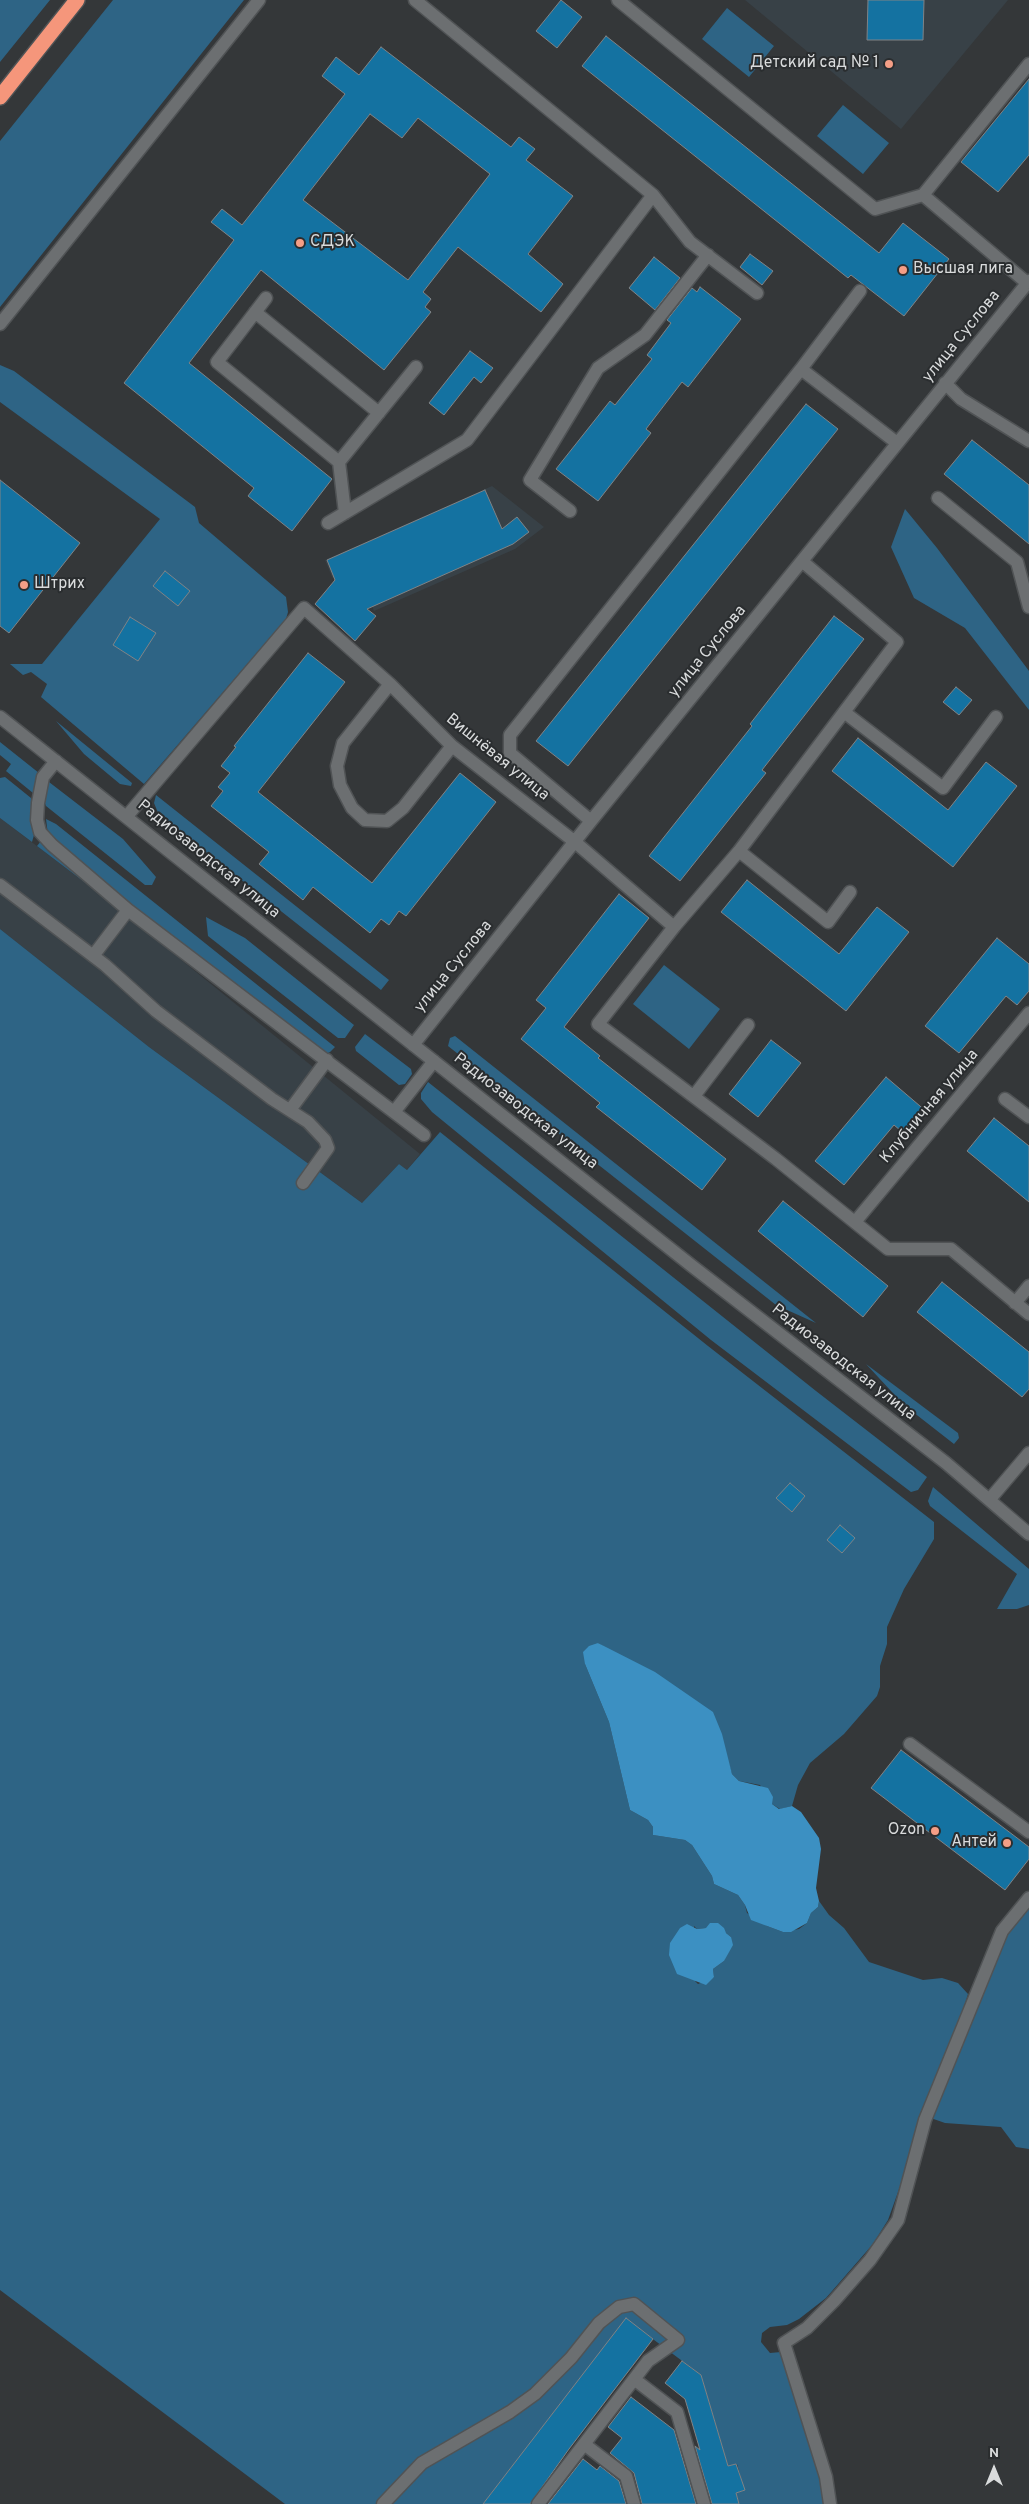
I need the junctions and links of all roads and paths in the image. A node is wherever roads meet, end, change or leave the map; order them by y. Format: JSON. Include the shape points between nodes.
{"nodes":[{"id":1,"x":77,"y":0,"type":"edge"},
{"id":2,"x":258,"y":0,"type":"edge"},
{"id":3,"x":415,"y":0,"type":"edge"},
{"id":4,"x":618,"y":0,"type":"edge"},
{"id":5,"x":1029,"y":64,"type":"edge"},
{"id":6,"x":0,"y":97,"type":"edge"},
{"id":7,"x":652,"y":195,"type":"junction"},
{"id":8,"x":923,"y":195,"type":"junction"},
{"id":9,"x":708,"y":255,"type":"junction"},
{"id":10,"x":1028,"y":282,"type":"edge"},
{"id":11,"x":860,"y":290,"type":"dead end"},
{"id":12,"x":757,"y":293,"type":"dead end"},
{"id":13,"x":266,"y":298,"type":"dead end"},
{"id":14,"x":255,"y":312,"type":"junction"},
{"id":15,"x":0,"y":324,"type":"edge"},
{"id":16,"x":416,"y":367,"type":"dead end"},
{"id":17,"x":802,"y":369,"type":"junction"},
{"id":18,"x":945,"y":383,"type":"junction"},
{"id":19,"x":379,"y":413,"type":"junction"},
{"id":20,"x":1029,"y":440,"type":"edge"},
{"id":21,"x":898,"y":442,"type":"junction"},
{"id":22,"x":339,"y":462,"type":"junction"},
{"id":23,"x":938,"y":498,"type":"dead end"},
{"id":24,"x":570,"y":511,"type":"dead end"},
{"id":25,"x":345,"y":513,"type":"junction"},
{"id":26,"x":328,"y":523,"type":"dead end"},
{"id":27,"x":803,"y":562,"type":"junction"},
{"id":28,"x":1029,"y":606,"type":"edge"},
{"id":29,"x":390,"y":684,"type":"junction"},
{"id":30,"x":844,"y":712,"type":"junction"},
{"id":31,"x":0,"y":717,"type":"edge"},
{"id":32,"x":996,"y":717,"type":"dead end"},
{"id":33,"x":452,"y":746,"type":"junction"},
{"id":34,"x":56,"y":760,"type":"junction"},
{"id":35,"x":127,"y":816,"type":"junction"},
{"id":36,"x":591,"y":821,"type":"junction"},
{"id":37,"x":575,"y":842,"type":"junction"},
{"id":38,"x":739,"y":851,"type":"junction"},
{"id":39,"x":0,"y":885,"type":"edge"},
{"id":40,"x":850,"y":892,"type":"dead end"},
{"id":41,"x":128,"y":910,"type":"junction"},
{"id":42,"x":674,"y":926,"type":"junction"},
{"id":43,"x":93,"y":956,"type":"junction"},
{"id":44,"x":1029,"y":1013,"type":"edge"},
{"id":45,"x":748,"y":1025,"type":"dead end"},
{"id":46,"x":413,"y":1045,"type":"junction"},
{"id":47,"x":327,"y":1060,"type":"junction"},
{"id":48,"x":434,"y":1061,"type":"junction"},
{"id":49,"x":694,"y":1096,"type":"junction"},
{"id":50,"x":1006,"y":1099,"type":"dead end"},
{"id":51,"x":290,"y":1110,"type":"junction"},
{"id":52,"x":394,"y":1112,"type":"junction"},
{"id":53,"x":1029,"y":1117,"type":"edge"},
{"id":54,"x":424,"y":1134,"type":"dead end"},
{"id":55,"x":303,"y":1183,"type":"dead end"},
{"id":56,"x":855,"y":1222,"type":"junction"},
{"id":57,"x":1029,"y":1286,"type":"edge"},
{"id":58,"x":1015,"y":1303,"type":"junction"},
{"id":59,"x":1029,"y":1314,"type":"edge"},
{"id":60,"x":1029,"y":1453,"type":"edge"},
{"id":61,"x":990,"y":1498,"type":"junction"},
{"id":62,"x":1029,"y":1534,"type":"edge"},
{"id":63,"x":910,"y":1744,"type":"dead end"},
{"id":64,"x":1029,"y":1832,"type":"edge"},
{"id":65,"x":1029,"y":1898,"type":"edge"},
{"id":66,"x":634,"y":2379,"type":"junction"},
{"id":67,"x":584,"y":2444,"type":"junction"},
{"id":68,"x":383,"y":2504,"type":"edge"},
{"id":69,"x":538,"y":2504,"type":"edge"},
{"id":70,"x":634,"y":2504,"type":"edge"},
{"id":71,"x":704,"y":2504,"type":"edge"},
{"id":72,"x":830,"y":2504,"type":"edge"}],
"edges":[{"from":1,"to":6,"type":"highway"},
{"from":2,"to":15,"type":"street"},
{"from":3,"to":7,"type":"street"},
{"from":4,"to":8,"type":"street","via":[[875,209]]},
{"from":5,"to":8,"type":"street"},
{"from":7,"to":9,"type":"street","via":[[690,242]]},
{"from":7,"to":25,"type":"street","via":[[467,440]]},
{"from":8,"to":10,"type":"street"},
{"from":9,"to":12,"type":"street"},
{"from":9,"to":24,"type":"street","via":[[645,335],[598,368],[530,480]]},
{"from":10,"to":18,"type":"street","name":"улица Суслова"},
{"from":11,"to":17,"type":"street"},
{"from":13,"to":14,"type":"street"},
{"from":14,"to":19,"type":"street"},
{"from":14,"to":22,"type":"street","via":[[217,362]]},
{"from":16,"to":19,"type":"street"},
{"from":17,"to":21,"type":"street"},
{"from":17,"to":36,"type":"street","via":[[510,735],[510,753]]},
{"from":18,"to":20,"type":"street","via":[[961,398]]},
{"from":18,"to":21,"type":"street","name":"улица Суслова"},
{"from":19,"to":22,"type":"street"},
{"from":21,"to":27,"type":"street","name":"улица Суслова"},
{"from":22,"to":25,"type":"street"},
{"from":23,"to":28,"type":"street","via":[[1017,562]]},
{"from":25,"to":26,"type":"street"},
{"from":27,"to":30,"type":"street","via":[[896,642]]},
{"from":27,"to":36,"type":"street","name":"улица Суслова"},
{"from":29,"to":33,"type":"street","name":"Вишнёвая улица"},
{"from":29,"to":33,"type":"street","via":[[343,743],[337,766],[340,785],[352,808],[365,820],[387,820],[403,808]]},
{"from":29,"to":35,"type":"street","name":"Вишнёвая улица","via":[[304,608]]},
{"from":30,"to":32,"type":"street","via":[[943,788]]},
{"from":30,"to":38,"type":"street"},
{"from":31,"to":34,"type":"street","name":"Радиозаводская улица"},
{"from":33,"to":37,"type":"street","name":"Вишнёвая улица"},
{"from":34,"to":35,"type":"street","name":"Радиозаводская улица"},
{"from":34,"to":41,"type":"street","via":[[43,777],[37,820],[40,832]]},
{"from":35,"to":46,"type":"street","name":"Радиозаводская улица"},
{"from":36,"to":37,"type":"street","name":"улица Суслова"},
{"from":37,"to":42,"type":"street","name":"Вишнёвая улица"},
{"from":37,"to":46,"type":"street","name":"улица Суслова"},
{"from":38,"to":40,"type":"street","via":[[828,922]]},
{"from":38,"to":42,"type":"street"},
{"from":39,"to":43,"type":"street"},
{"from":41,"to":43,"type":"street"},
{"from":41,"to":47,"type":"street"},
{"from":42,"to":49,"type":"street","via":[[598,1024]]},
{"from":43,"to":51,"type":"street","via":[[156,1011]]},
{"from":44,"to":56,"type":"street","name":"Клубничная улица"},
{"from":45,"to":49,"type":"street"},
{"from":46,"to":48,"type":"street","name":"Радиозаводская улица"},
{"from":47,"to":51,"type":"street"},
{"from":47,"to":52,"type":"street"},
{"from":48,"to":52,"type":"street"},
{"from":48,"to":61,"type":"street","name":"Радиозаводская улица"},
{"from":49,"to":56,"type":"street"},
{"from":50,"to":53,"type":"street"},
{"from":51,"to":55,"type":"street","via":[[308,1122],[328,1148]]},
{"from":52,"to":54,"type":"street"},
{"from":56,"to":58,"type":"street","via":[[888,1249],[951,1249]]},
{"from":57,"to":58,"type":"street"},
{"from":58,"to":59,"type":"street"},
{"from":60,"to":61,"type":"street"},
{"from":61,"to":62,"type":"street","name":"Радиозаводская улица"},
{"from":63,"to":64,"type":"street"},
{"from":65,"to":72,"type":"street","via":[[1002,1931],[925,2120],[898,2220],[870,2260],[834,2301],[807,2328],[784,2343],[826,2477]]},
{"from":66,"to":67,"type":"street"},
{"from":66,"to":68,"type":"street","via":[[648,2361],[678,2340],[634,2304],[619,2307],[599,2323],[571,2358],[535,2394],[422,2463]]},
{"from":66,"to":71,"type":"street","via":[[677,2412]]},
{"from":67,"to":69,"type":"street"},
{"from":67,"to":70,"type":"street","via":[[626,2476]]}]}
